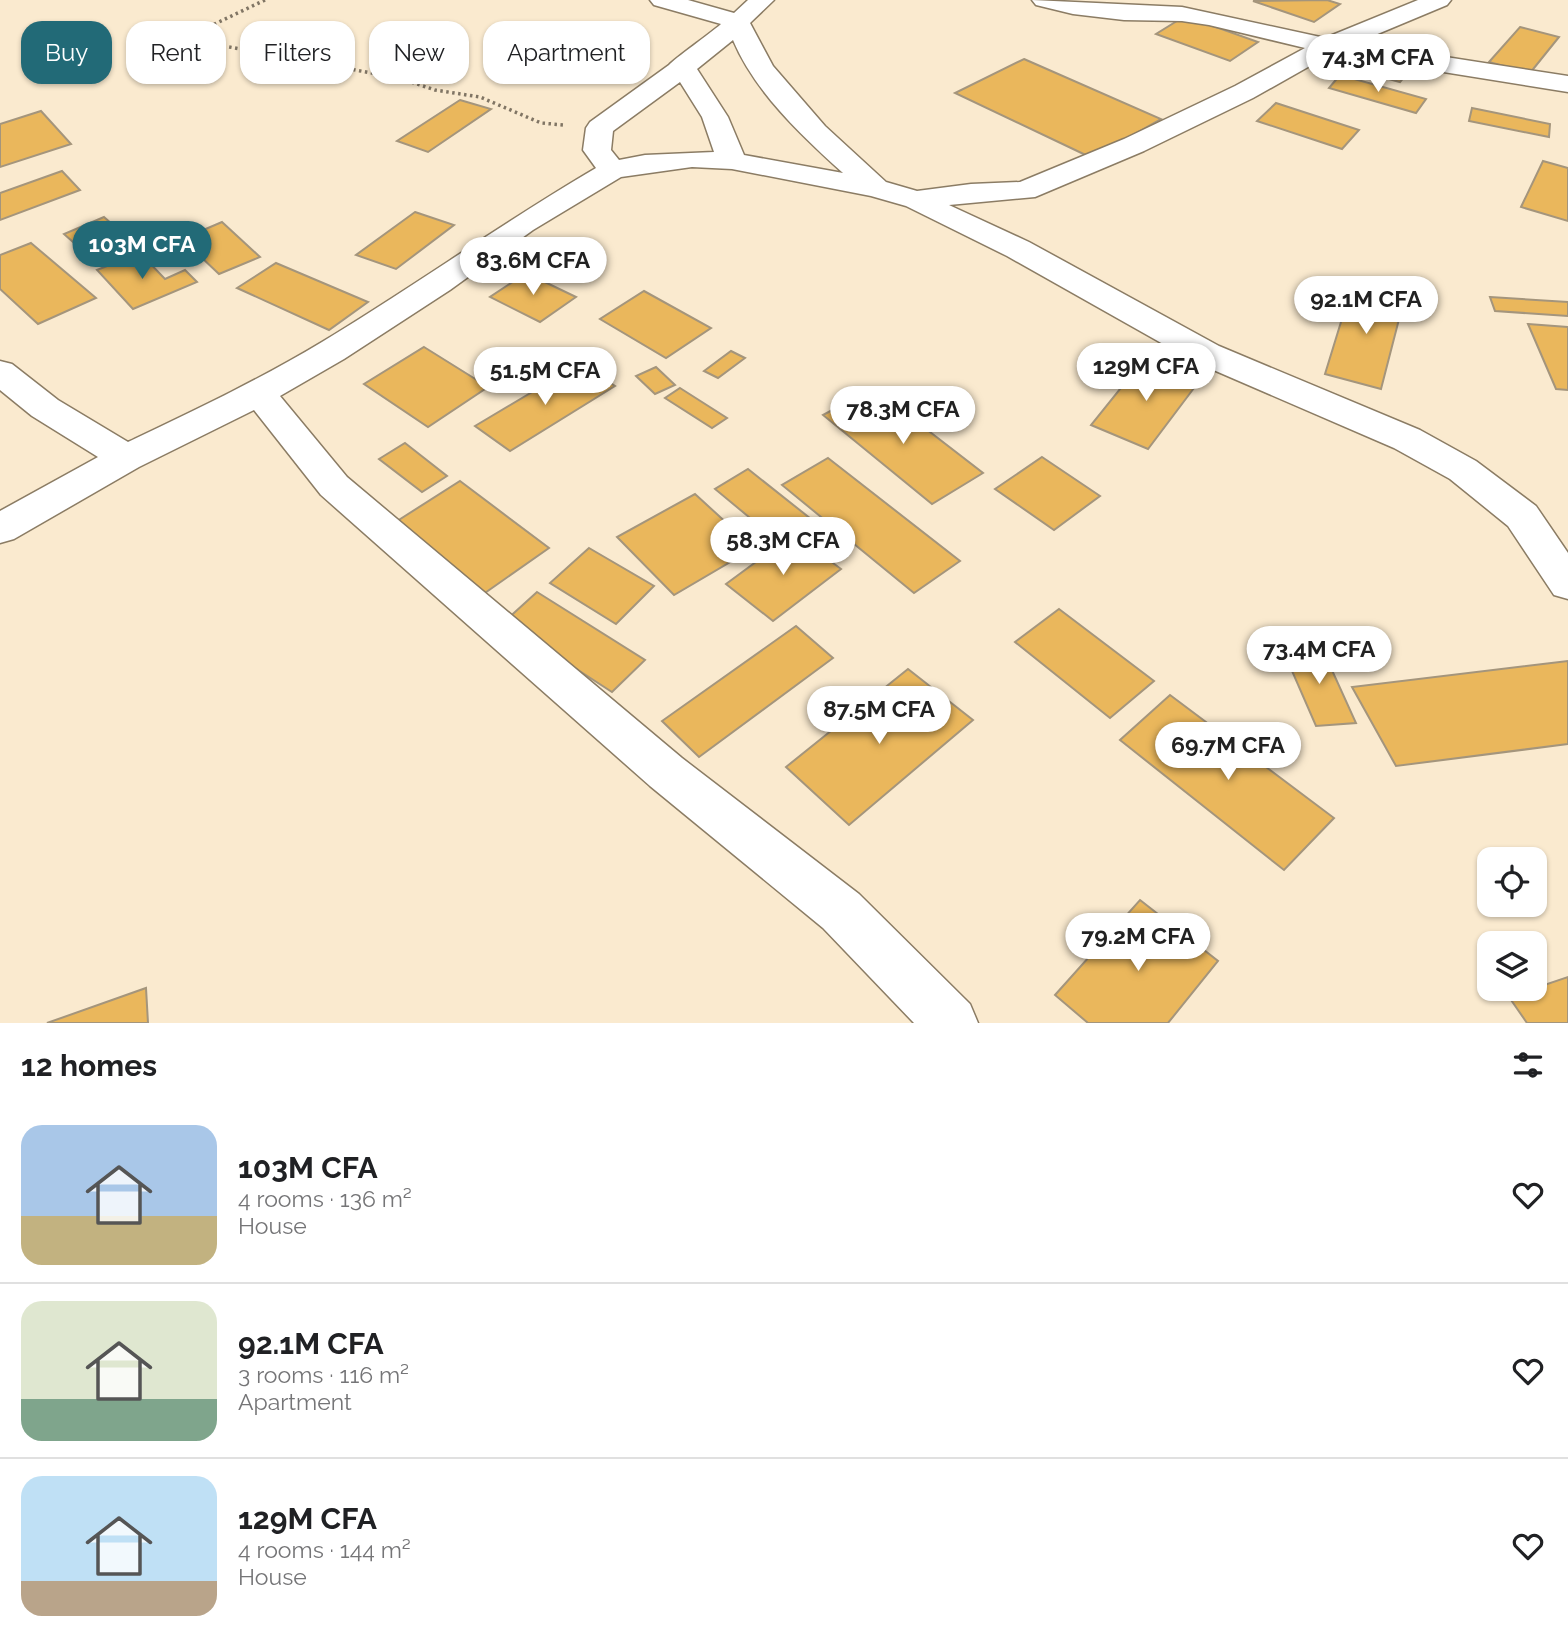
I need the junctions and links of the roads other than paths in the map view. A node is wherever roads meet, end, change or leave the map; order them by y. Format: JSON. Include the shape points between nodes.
{"nodes":[{"id":1,"x":662,"y":0,"type":"edge"},
{"id":2,"x":762,"y":0,"type":"edge"},
{"id":3,"x":1044,"y":0,"type":"edge"},
{"id":4,"x":1241,"y":0,"type":"edge"},
{"id":5,"x":1439,"y":0,"type":"edge"},
{"id":6,"x":737,"y":22,"type":"junction"},
{"id":7,"x":1255,"y":30,"type":"junction"},
{"id":8,"x":1327,"y":46,"type":"junction"},
{"id":9,"x":682,"y":65,"type":"junction"},
{"id":10,"x":1568,"y":84,"type":"edge"},
{"id":11,"x":732,"y":161,"type":"junction"},
{"id":12,"x":611,"y":170,"type":"junction"},
{"id":13,"x":876,"y":188,"type":"junction"},
{"id":14,"x":916,"y":200,"type":"junction"},
{"id":15,"x":1022,"y":220,"type":"junction"},
{"id":16,"x":0,"y":372,"type":"edge"},
{"id":17,"x":259,"y":393,"type":"junction"},
{"id":18,"x":126,"y":458,"type":"junction"},
{"id":19,"x":0,"y":529,"type":"edge"},
{"id":20,"x":1568,"y":584,"type":"edge"},
{"id":21,"x":951,"y":1023,"type":"edge"}],
"edges":[{"from":1,"to":6,"type":"street"},
{"from":2,"to":6,"type":"street"},
{"from":3,"to":7,"type":"street","via":[[1124,13],[1182,14]]},
{"from":4,"to":7,"type":"street"},
{"from":5,"to":8,"type":"street"},
{"from":6,"to":9,"type":"street"},
{"from":6,"to":13,"type":"street","via":[[747,49],[779,90]]},
{"from":7,"to":8,"type":"street"},
{"from":8,"to":10,"type":"street"},
{"from":8,"to":15,"type":"street","via":[[1158,133]]},
{"from":9,"to":11,"type":"street","via":[[715,117]]},
{"from":9,"to":12,"type":"street","via":[[600,128],[597,150]]},
{"from":11,"to":12,"type":"street","via":[[692,159]]},
{"from":11,"to":13,"type":"street"},
{"from":12,"to":17,"type":"street","via":[[332,351]]},
{"from":13,"to":14,"type":"street"},
{"from":14,"to":15,"type":"street"},
{"from":14,"to":15,"type":"street"},
{"from":15,"to":20,"type":"street","via":[[1207,354],[1408,439],[1463,470],[1522,516]]},
{"from":16,"to":18,"type":"street","via":[[45,408]]},
{"from":17,"to":18,"type":"street"},
{"from":17,"to":21,"type":"street","via":[[334,486],[666,772],[841,911]]},
{"from":18,"to":19,"type":"street"}]}
